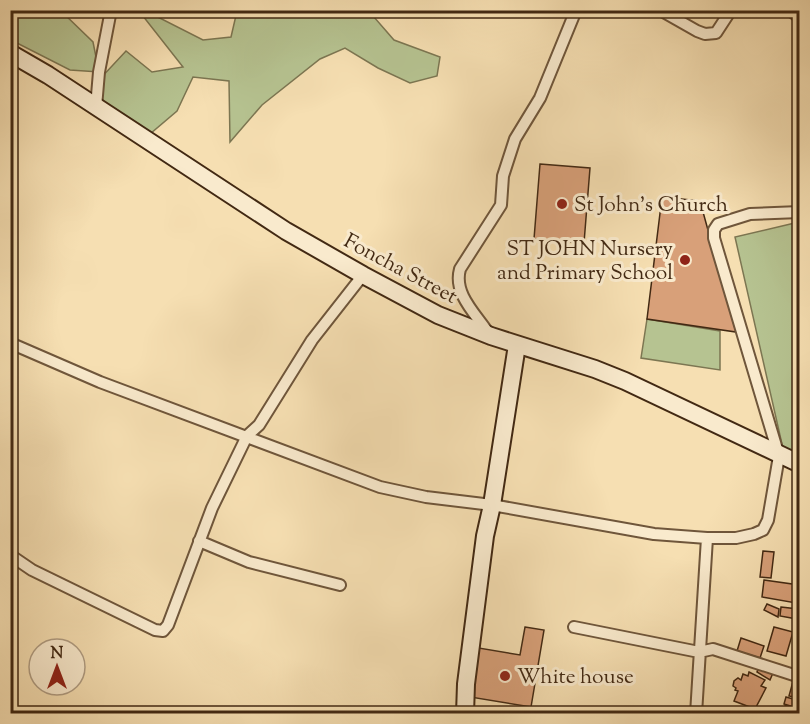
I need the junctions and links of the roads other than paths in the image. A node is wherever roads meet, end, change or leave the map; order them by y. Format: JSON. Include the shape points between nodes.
{"nodes":[{"id":1,"x":111,"y":10,"type":"edge"},
{"id":2,"x":576,"y":10,"type":"edge"},
{"id":3,"x":660,"y":10,"type":"edge"},
{"id":4,"x":731,"y":10,"type":"edge"},
{"id":5,"x":790,"y":10,"type":"edge"},
{"id":6,"x":800,"y":18,"type":"edge"},
{"id":7,"x":10,"y":53,"type":"edge"},
{"id":8,"x":96,"y":107,"type":"junction"},
{"id":9,"x":800,"y":212,"type":"edge"},
{"id":10,"x":363,"y":275,"type":"junction"},
{"id":11,"x":491,"y":336,"type":"junction"},
{"id":12,"x":14,"y":344,"type":"edge"},
{"id":13,"x":517,"y":345,"type":"junction"},
{"id":14,"x":10,"y":356,"type":"edge"},
{"id":15,"x":247,"y":436,"type":"junction"},
{"id":16,"x":779,"y":456,"type":"junction"},
{"id":17,"x":800,"y":464,"type":"edge"},
{"id":18,"x":492,"y":505,"type":"junction"},
{"id":19,"x":707,"y":538,"type":"junction"},
{"id":20,"x":200,"y":541,"type":"junction"},
{"id":21,"x":10,"y":555,"type":"edge"},
{"id":22,"x":340,"y":585,"type":"dead end"},
{"id":23,"x":574,"y":627,"type":"dead end"},
{"id":24,"x":699,"y":652,"type":"junction"},
{"id":25,"x":800,"y":677,"type":"edge"},
{"id":26,"x":465,"y":714,"type":"edge"},
{"id":27,"x":696,"y":714,"type":"edge"}],
"edges":[{"from":1,"to":8,"type":"street"},
{"from":2,"to":11,"type":"street","via":[[540,98],[515,139],[503,176],[501,205],[460,269],[458,279],[463,297]]},
{"from":3,"to":4,"type":"street","via":[[705,34],[716,33]]},
{"from":5,"to":6,"type":"street"},
{"from":7,"to":8,"type":"main road","name":"Foncha Street"},
{"from":8,"to":10,"type":"main road","name":"Foncha Street","via":[[250,208]]},
{"from":9,"to":16,"type":"street","via":[[750,214],[718,224],[714,230]]},
{"from":10,"to":11,"type":"main road","name":"Foncha Street","via":[[438,315]]},
{"from":10,"to":15,"type":"street","via":[[312,340],[259,425]]},
{"from":11,"to":13,"type":"main road","name":"Foncha Street"},
{"from":12,"to":14,"type":"street"},
{"from":12,"to":15,"type":"street","via":[[100,382]]},
{"from":13,"to":16,"type":"main road","name":"Foncha Street","via":[[625,381]]},
{"from":13,"to":18,"type":"main road"},
{"from":15,"to":18,"type":"street","via":[[380,487],[446,501]]},
{"from":15,"to":20,"type":"street"},
{"from":16,"to":17,"type":"main road","name":"Foncha Street"},
{"from":16,"to":19,"type":"street","via":[[763,530],[736,538]]},
{"from":18,"to":19,"type":"street","via":[[654,534]]},
{"from":18,"to":26,"type":"main road","via":[[483,547]]},
{"from":19,"to":24,"type":"street"},
{"from":20,"to":21,"type":"street","via":[[163,631],[32,570]]},
{"from":20,"to":22,"type":"street","via":[[249,562]]},
{"from":23,"to":24,"type":"street"},
{"from":24,"to":25,"type":"street","via":[[713,649]]},
{"from":24,"to":27,"type":"street"}]}
